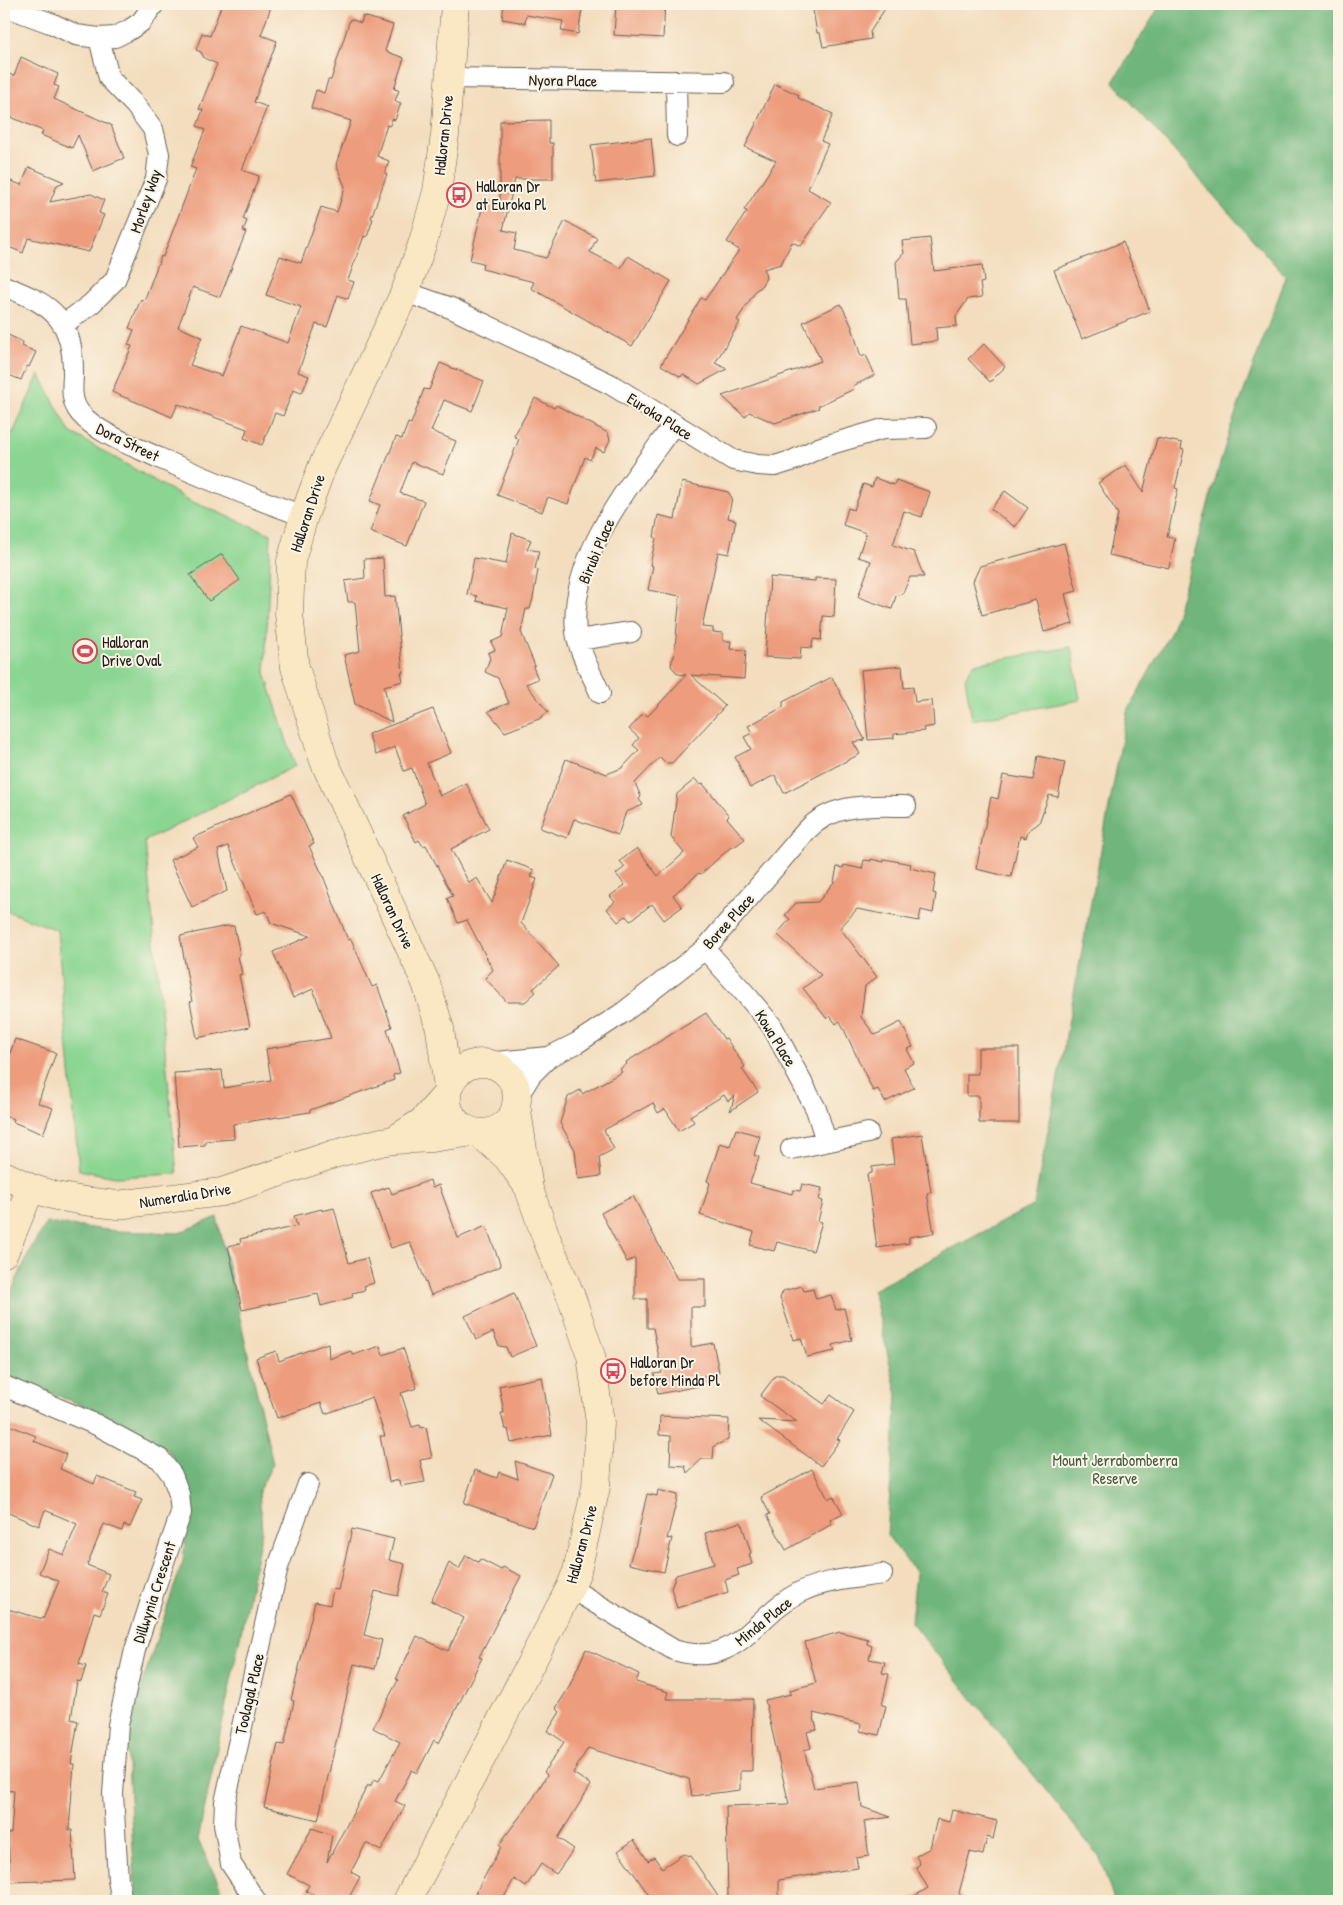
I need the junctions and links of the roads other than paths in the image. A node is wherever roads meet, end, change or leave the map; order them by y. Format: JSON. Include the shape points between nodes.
{"nodes":[{"id":1,"x":154,"y":4,"type":"edge"},
{"id":2,"x":455,"y":4,"type":"edge"},
{"id":3,"x":4,"y":6,"type":"edge"},
{"id":4,"x":100,"y":38,"type":"junction"},
{"id":5,"x":449,"y":78,"type":"junction"},
{"id":6,"x":676,"y":81,"type":"junction"},
{"id":7,"x":724,"y":82,"type":"dead end"},
{"id":8,"x":677,"y":136,"type":"dead end"},
{"id":9,"x":4,"y":286,"type":"edge"},
{"id":10,"x":404,"y":292,"type":"junction"},
{"id":11,"x":63,"y":325,"type":"junction"},
{"id":12,"x":674,"y":424,"type":"junction"},
{"id":13,"x":926,"y":428,"type":"dead end"},
{"id":14,"x":304,"y":516,"type":"junction"},
{"id":15,"x":631,"y":632,"type":"dead end"},
{"id":16,"x":578,"y":640,"type":"junction"},
{"id":17,"x":600,"y":693,"type":"dead end"},
{"id":18,"x":906,"y":806,"type":"dead end"},
{"id":19,"x":705,"y":949,"type":"junction"},
{"id":20,"x":437,"y":1018,"type":"junction"},
{"id":21,"x":549,"y":1057,"type":"junction"},
{"id":22,"x":482,"y":1062,"type":"junction"},
{"id":23,"x":447,"y":1092,"type":"junction"},
{"id":24,"x":516,"y":1102,"type":"junction"},
{"id":25,"x":477,"y":1133,"type":"junction"},
{"id":26,"x":868,"y":1133,"type":"dead end"},
{"id":27,"x":394,"y":1140,"type":"junction"},
{"id":28,"x":826,"y":1140,"type":"junction"},
{"id":29,"x":791,"y":1148,"type":"dead end"},
{"id":30,"x":4,"y":1175,"type":"edge"},
{"id":31,"x":31,"y":1188,"type":"junction"},
{"id":32,"x":529,"y":1189,"type":"junction"},
{"id":33,"x":4,"y":1253,"type":"edge"},
{"id":34,"x":4,"y":1386,"type":"edge"},
{"id":35,"x":308,"y":1484,"type":"dead end"},
{"id":36,"x":882,"y":1574,"type":"dead end"},
{"id":37,"x":570,"y":1588,"type":"junction"},
{"id":38,"x":122,"y":1901,"type":"edge"},
{"id":39,"x":256,"y":1901,"type":"edge"},
{"id":40,"x":407,"y":1901,"type":"edge"}],
"edges":[{"from":1,"to":4,"type":"street","via":[[135,26],[115,37]]},
{"from":2,"to":5,"type":"street","name":"Halloran Drive"},
{"from":3,"to":4,"type":"street","via":[[76,35]]},
{"from":4,"to":11,"type":"street","name":"Morley Way","via":[[109,78],[136,105],[153,129],[159,154],[156,179],[115,280]]},
{"from":5,"to":6,"type":"street","name":"Nyora Place"},
{"from":5,"to":10,"type":"street","name":"Halloran Drive","via":[[445,135],[436,191],[423,242]]},
{"from":6,"to":7,"type":"street","name":"Nyora Place"},
{"from":6,"to":8,"type":"street"},
{"from":9,"to":11,"type":"street","name":"Dora Street","via":[[46,306]]},
{"from":10,"to":12,"type":"street","name":"Euroka Place","via":[[451,308],[610,384]]},
{"from":10,"to":14,"type":"street","name":"Halloran Drive","via":[[322,467]]},
{"from":11,"to":14,"type":"street","name":"Dora Street","via":[[71,345],[72,396],[78,411],[90,424],[186,471]]},
{"from":12,"to":13,"type":"street","name":"Euroka Place","via":[[733,460],[775,466],[821,447],[883,429]]},
{"from":12,"to":16,"type":"street","name":"Birubi Place","via":[[618,502],[594,547],[579,592]]},
{"from":14,"to":20,"type":"street","name":"Halloran Drive","via":[[291,561],[289,614],[295,667],[324,761],[420,967]]},
{"from":15,"to":16,"type":"street"},
{"from":16,"to":17,"type":"street","name":"Birubi Place"},
{"from":18,"to":19,"type":"street","name":"Boree Place","via":[[850,807],[818,820]]},
{"from":19,"to":21,"type":"street","name":"Boree Place","via":[[610,1022],[568,1049]]},
{"from":19,"to":28,"type":"street","name":"Kowa Place","via":[[772,1026],[816,1109]]},
{"from":20,"to":22,"type":"street","name":"Halloran Drive"},
{"from":20,"to":23,"type":"street","name":"Halloran Drive"},
{"from":21,"to":22,"type":"street","name":"Boree Place"},
{"from":21,"to":24,"type":"street","name":"Boree Place","via":[[531,1075]]},
{"from":22,"to":23,"type":"street","via":[[463,1068],[454,1076]]},
{"from":22,"to":24,"type":"street","via":[[506,1072],[515,1087]]},
{"from":23,"to":25,"type":"street","via":[[448,1110],[454,1119],[464,1129]]},
{"from":23,"to":27,"type":"street","name":"Numeralia Drive","via":[[422,1122]]},
{"from":24,"to":25,"type":"street","via":[[512,1116],[504,1125]]},
{"from":24,"to":32,"type":"street","name":"Halloran Drive"},
{"from":25,"to":27,"type":"street","name":"Numeralia Drive"},
{"from":25,"to":32,"type":"street","name":"Halloran Drive","via":[[507,1158]]},
{"from":26,"to":28,"type":"street"},
{"from":27,"to":31,"type":"street","name":"Numeralia Drive","via":[[334,1154],[222,1192],[117,1205],[84,1202]]},
{"from":28,"to":29,"type":"street"},
{"from":30,"to":31,"type":"street","name":"Numeralia Drive"},
{"from":31,"to":33,"type":"street"},
{"from":32,"to":37,"type":"street","name":"Halloran Drive","via":[[591,1356],[600,1423],[596,1487],[577,1571]]},
{"from":34,"to":38,"type":"street","name":"Dillwynia Crescent","via":[[97,1425],[160,1459],[172,1475],[179,1494],[181,1513],[135,1650],[118,1725],[112,1794]]},
{"from":35,"to":39,"type":"street","name":"Toolagal Place","via":[[278,1567],[225,1802],[224,1824],[231,1864]]},
{"from":36,"to":37,"type":"street","name":"Minda Place","via":[[800,1592],[782,1603],[739,1642],[708,1654],[674,1650]]},
{"from":37,"to":40,"type":"street","name":"Halloran Drive"}]}
